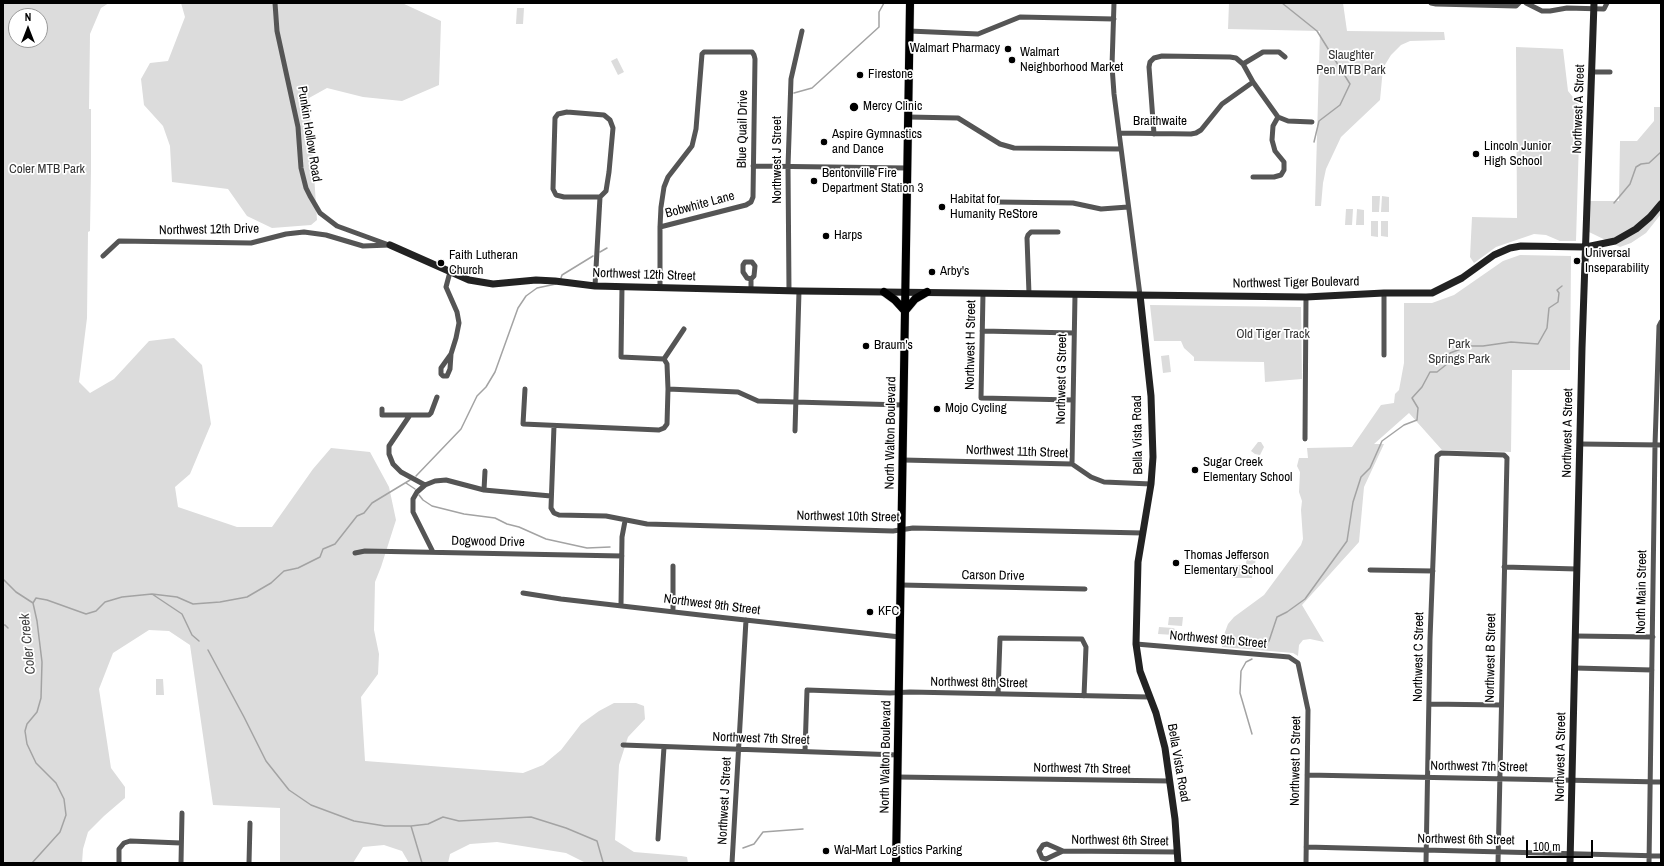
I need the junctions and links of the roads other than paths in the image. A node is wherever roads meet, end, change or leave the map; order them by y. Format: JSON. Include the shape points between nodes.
{"nodes":[{"id":1,"x":274,"y":3,"type":"edge"},
{"id":2,"x":910,"y":3,"type":"edge"},
{"id":3,"x":1114,"y":3,"type":"edge"},
{"id":4,"x":1431,"y":3,"type":"edge"},
{"id":5,"x":1519,"y":3,"type":"edge"},
{"id":6,"x":1526,"y":3,"type":"edge"},
{"id":7,"x":1607,"y":3,"type":"edge"},
{"id":8,"x":1567,"y":6,"type":"edge"},
{"id":9,"x":1594,"y":6,"type":"edge"},
{"id":10,"x":1114,"y":19,"type":"junction"},
{"id":11,"x":802,"y":31,"type":"dead end"},
{"id":12,"x":910,"y":31,"type":"junction"},
{"id":13,"x":1285,"y":57,"type":"dead end"},
{"id":14,"x":1242,"y":64,"type":"junction"},
{"id":15,"x":1592,"y":72,"type":"junction"},
{"id":16,"x":1610,"y":72,"type":"dead end"},
{"id":17,"x":1253,"y":82,"type":"junction"},
{"id":18,"x":908,"y":117,"type":"junction"},
{"id":19,"x":1278,"y":117,"type":"junction"},
{"id":20,"x":1312,"y":122,"type":"dead end"},
{"id":21,"x":1119,"y":133,"type":"junction"},
{"id":22,"x":1154,"y":134,"type":"junction"},
{"id":23,"x":1121,"y":149,"type":"junction"},
{"id":24,"x":753,"y":166,"type":"junction"},
{"id":25,"x":788,"y":166,"type":"junction"},
{"id":26,"x":907,"y":168,"type":"junction"},
{"id":27,"x":1253,"y":176,"type":"dead end"},
{"id":28,"x":600,"y":197,"type":"junction"},
{"id":29,"x":997,"y":202,"type":"dead end"},
{"id":30,"x":1661,"y":204,"type":"edge"},
{"id":31,"x":746,"y":205,"type":"joint"},
{"id":32,"x":1128,"y":207,"type":"junction"},
{"id":33,"x":660,"y":227,"type":"junction"},
{"id":34,"x":1058,"y":232,"type":"dead end"},
{"id":35,"x":390,"y":245,"type":"junction"},
{"id":36,"x":1586,"y":247,"type":"junction"},
{"id":37,"x":103,"y":256,"type":"dead end"},
{"id":38,"x":450,"y":272,"type":"junction"},
{"id":39,"x":751,"y":279,"type":"dead end"},
{"id":40,"x":595,"y":286,"type":"junction"},
{"id":41,"x":622,"y":287,"type":"junction"},
{"id":42,"x":660,"y":288,"type":"junction"},
{"id":43,"x":752,"y":289,"type":"junction"},
{"id":44,"x":789,"y":291,"type":"junction"},
{"id":45,"x":799,"y":291,"type":"junction"},
{"id":46,"x":905,"y":291,"type":"junction"},
{"id":47,"x":884,"y":292,"type":"junction"},
{"id":48,"x":927,"y":292,"type":"junction"},
{"id":49,"x":1384,"y":293,"type":"junction"},
{"id":50,"x":983,"y":294,"type":"junction"},
{"id":51,"x":1029,"y":294,"type":"junction"},
{"id":52,"x":1075,"y":295,"type":"junction"},
{"id":53,"x":1140,"y":295,"type":"junction"},
{"id":54,"x":1306,"y":297,"type":"junction"},
{"id":55,"x":905,"y":312,"type":"junction"},
{"id":56,"x":1661,"y":322,"type":"edge"},
{"id":57,"x":684,"y":329,"type":"dead end"},
{"id":58,"x":982,"y":331,"type":"junction"},
{"id":59,"x":1074,"y":333,"type":"junction"},
{"id":60,"x":451,"y":354,"type":"dead end"},
{"id":61,"x":1384,"y":355,"type":"dead end"},
{"id":62,"x":664,"y":359,"type":"junction"},
{"id":63,"x":1659,"y":380,"type":"edge"},
{"id":64,"x":525,"y":389,"type":"dead end"},
{"id":65,"x":668,"y":389,"type":"junction"},
{"id":66,"x":437,"y":397,"type":"dead end"},
{"id":67,"x":1073,"y":400,"type":"junction"},
{"id":68,"x":796,"y":403,"type":"junction"},
{"id":69,"x":903,"y":405,"type":"junction"},
{"id":70,"x":382,"y":409,"type":"dead end"},
{"id":71,"x":410,"y":415,"type":"junction"},
{"id":72,"x":554,"y":426,"type":"junction"},
{"id":73,"x":795,"y":431,"type":"dead end"},
{"id":74,"x":1305,"y":440,"type":"dead end"},
{"id":75,"x":1581,"y":444,"type":"junction"},
{"id":76,"x":1658,"y":445,"type":"edge"},
{"id":77,"x":1440,"y":453,"type":"joint"},
{"id":78,"x":902,"y":460,"type":"junction"},
{"id":79,"x":1072,"y":464,"type":"junction"},
{"id":80,"x":485,"y":470,"type":"dead end"},
{"id":81,"x":1151,"y":484,"type":"junction"},
{"id":82,"x":425,"y":485,"type":"junction"},
{"id":83,"x":484,"y":490,"type":"junction"},
{"id":84,"x":551,"y":496,"type":"junction"},
{"id":85,"x":625,"y":520,"type":"junction"},
{"id":86,"x":901,"y":530,"type":"junction"},
{"id":87,"x":1143,"y":532,"type":"junction"},
{"id":88,"x":433,"y":552,"type":"junction"},
{"id":89,"x":355,"y":553,"type":"dead end"},
{"id":90,"x":622,"y":556,"type":"junction"},
{"id":91,"x":673,"y":566,"type":"dead end"},
{"id":92,"x":1504,"y":567,"type":"junction"},
{"id":93,"x":1577,"y":569,"type":"junction"},
{"id":94,"x":1370,"y":570,"type":"dead end"},
{"id":95,"x":1433,"y":571,"type":"junction"},
{"id":96,"x":900,"y":586,"type":"junction"},
{"id":97,"x":1085,"y":589,"type":"dead end"},
{"id":98,"x":523,"y":593,"type":"dead end"},
{"id":99,"x":621,"y":605,"type":"junction"},
{"id":100,"x":672,"y":612,"type":"junction"},
{"id":101,"x":746,"y":620,"type":"junction"},
{"id":102,"x":1575,"y":636,"type":"junction"},
{"id":103,"x":900,"y":637,"type":"junction"},
{"id":104,"x":1653,"y":637,"type":"junction"},
{"id":105,"x":1136,"y":644,"type":"junction"},
{"id":106,"x":1297,"y":661,"type":"joint"},
{"id":107,"x":1575,"y":668,"type":"junction"},
{"id":108,"x":1652,"y":670,"type":"junction"},
{"id":109,"x":899,"y":692,"type":"junction"},
{"id":110,"x":998,"y":694,"type":"junction"},
{"id":111,"x":1084,"y":696,"type":"junction"},
{"id":112,"x":1149,"y":697,"type":"junction"},
{"id":113,"x":1430,"y":704,"type":"junction"},
{"id":114,"x":1501,"y":705,"type":"junction"},
{"id":115,"x":623,"y":745,"type":"dead end"},
{"id":116,"x":664,"y":747,"type":"junction"},
{"id":117,"x":739,"y":749,"type":"junction"},
{"id":118,"x":805,"y":751,"type":"junction"},
{"id":119,"x":898,"y":755,"type":"junction"},
{"id":120,"x":1307,"y":775,"type":"junction"},
{"id":121,"x":1428,"y":777,"type":"junction"},
{"id":122,"x":897,"y":778,"type":"junction"},
{"id":123,"x":1500,"y":779,"type":"junction"},
{"id":124,"x":1572,"y":780,"type":"junction"},
{"id":125,"x":1651,"y":781,"type":"junction"},
{"id":126,"x":1170,"y":782,"type":"junction"},
{"id":127,"x":1661,"y":782,"type":"edge"},
{"id":128,"x":182,"y":814,"type":"dead end"},
{"id":129,"x":250,"y":823,"type":"dead end"},
{"id":130,"x":658,"y":839,"type":"dead end"},
{"id":131,"x":181,"y":843,"type":"junction"},
{"id":132,"x":1306,"y":847,"type":"junction"},
{"id":133,"x":1427,"y":850,"type":"junction"},
{"id":134,"x":1063,"y":851,"type":"dead end"},
{"id":135,"x":1177,"y":852,"type":"junction"},
{"id":136,"x":1498,"y":852,"type":"junction"},
{"id":137,"x":1570,"y":854,"type":"junction"},
{"id":138,"x":1649,"y":856,"type":"junction"},
{"id":139,"x":1661,"y":856,"type":"edge"},
{"id":140,"x":119,"y":863,"type":"edge"},
{"id":141,"x":181,"y":863,"type":"edge"},
{"id":142,"x":250,"y":863,"type":"edge"},
{"id":143,"x":732,"y":863,"type":"edge"},
{"id":144,"x":896,"y":863,"type":"edge"},
{"id":145,"x":1178,"y":863,"type":"edge"},
{"id":146,"x":1306,"y":863,"type":"edge"},
{"id":147,"x":1426,"y":863,"type":"edge"},
{"id":148,"x":1498,"y":863,"type":"edge"},
{"id":149,"x":1570,"y":863,"type":"edge"},
{"id":150,"x":1649,"y":863,"type":"edge"}],
"edges":[{"from":1,"to":35,"type":"street","name":"Punkin Hollow Road","via":[[277,30],[298,127],[306,188],[320,213],[337,226]]},
{"from":2,"to":12,"type":"main road","name":"North Walton Boulevard"},
{"from":3,"to":10,"type":"street","name":"Bella Vista Road"},
{"from":4,"to":5,"type":"street","via":[[1516,6]]},
{"from":6,"to":8,"type":"street","via":[[1542,11]]},
{"from":7,"to":9,"type":"street","via":[[1604,9]]},
{"from":8,"to":9,"type":"street"},
{"from":9,"to":15,"type":"street","name":"Northwest A Street"},
{"from":10,"to":12,"type":"street","via":[[1020,17],[978,34]]},
{"from":10,"to":21,"type":"street","name":"Bella Vista Road","via":[[1112,66]]},
{"from":11,"to":25,"type":"street","name":"Northwest J Street","via":[[791,80]]},
{"from":12,"to":18,"type":"main road","name":"North Walton Boulevard"},
{"from":13,"to":14,"type":"street","via":[[1279,52],[1263,52]]},
{"from":14,"to":17,"type":"street"},
{"from":14,"to":22,"type":"street","via":[[1236,58],[1230,57],[1154,58],[1149,67]]},
{"from":15,"to":16,"type":"street"},
{"from":15,"to":36,"type":"street","name":"Northwest A Street"},
{"from":17,"to":19,"type":"street"},
{"from":17,"to":22,"type":"street","name":"Braithwaite","via":[[1222,104],[1196,133]]},
{"from":18,"to":23,"type":"street","via":[[958,118],[1000,144],[1014,148]]},
{"from":18,"to":26,"type":"main road","name":"North Walton Boulevard"},
{"from":19,"to":20,"type":"street","via":[[1288,121]]},
{"from":19,"to":27,"type":"street","via":[[1273,126],[1272,140],[1275,151],[1284,162],[1284,170],[1281,175],[1274,177]]},
{"from":21,"to":22,"type":"street","name":"Braithwaite"},
{"from":21,"to":23,"type":"street","name":"Bella Vista Road"},
{"from":23,"to":32,"type":"street","name":"Bella Vista Road"},
{"from":24,"to":25,"type":"street"},
{"from":24,"to":31,"type":"street","name":"Blue Quail Drive","via":[[753,197]]},
{"from":24,"to":33,"type":"street","name":"Blue Quail Drive","via":[[754,54],[704,52],[701,59],[696,129],[692,146],[668,177],[664,187]]},
{"from":25,"to":26,"type":"street"},
{"from":25,"to":44,"type":"street","name":"Northwest J Street"},
{"from":26,"to":46,"type":"main road","name":"North Walton Boulevard"},
{"from":28,"to":28,"type":"street","via":[[606,191],[609,172],[613,128],[610,120],[604,115],[567,112],[558,114],[554,127],[553,189],[556,195]]},
{"from":28,"to":40,"type":"street"},
{"from":29,"to":32,"type":"street","via":[[1073,203],[1101,209]]},
{"from":30,"to":36,"type":"street","name":"Northwest Tiger Boulevard","via":[[1636,229],[1615,240]]},
{"from":31,"to":33,"type":"street","name":"Bobwhite Lane"},
{"from":32,"to":53,"type":"street","name":"Bella Vista Road"},
{"from":33,"to":42,"type":"street"},
{"from":34,"to":51,"type":"street","via":[[1031,232],[1028,235]]},
{"from":35,"to":37,"type":"street","name":"Northwest 12th Drive","via":[[363,246],[326,235],[304,232],[251,243],[119,242]]},
{"from":35,"to":38,"type":"street","name":"Northwest 12th Street"},
{"from":36,"to":49,"type":"street","name":"Northwest Tiger Boulevard","via":[[1510,248],[1432,293]]},
{"from":36,"to":75,"type":"street","name":"Northwest A Street"},
{"from":38,"to":40,"type":"street","name":"Northwest 12th Street","via":[[482,283],[536,280]]},
{"from":38,"to":60,"type":"street","via":[[446,287],[459,323]]},
{"from":39,"to":43,"type":"street"},
{"from":40,"to":41,"type":"street","name":"Northwest 12th Street"},
{"from":41,"to":42,"type":"street","name":"Northwest 12th Street"},
{"from":41,"to":62,"type":"street","via":[[621,358]]},
{"from":42,"to":43,"type":"street","name":"Northwest 12th Street"},
{"from":43,"to":44,"type":"street","name":"Northwest 12th Street"},
{"from":44,"to":45,"type":"street","name":"Northwest 12th Street"},
{"from":45,"to":47,"type":"street","name":"Northwest 12th Street"},
{"from":45,"to":68,"type":"street"},
{"from":46,"to":47,"type":"street","name":"Northwest 12th Street"},
{"from":46,"to":48,"type":"street","name":"Northwest Tiger Boulevard"},
{"from":46,"to":55,"type":"main road","name":"North Walton Boulevard"},
{"from":47,"to":55,"type":"main road"},
{"from":48,"to":50,"type":"street","name":"Northwest Tiger Boulevard"},
{"from":48,"to":55,"type":"main road","via":[[915,299]]},
{"from":49,"to":54,"type":"street","name":"Northwest Tiger Boulevard"},
{"from":49,"to":61,"type":"street"},
{"from":50,"to":51,"type":"street","name":"Northwest Tiger Boulevard"},
{"from":50,"to":58,"type":"street","name":"Northwest H Street"},
{"from":51,"to":52,"type":"street","name":"Northwest Tiger Boulevard"},
{"from":52,"to":53,"type":"street","name":"Northwest Tiger Boulevard"},
{"from":52,"to":59,"type":"street","name":"Northwest G Street"},
{"from":53,"to":54,"type":"street","name":"Northwest Tiger Boulevard"},
{"from":53,"to":81,"type":"street","name":"Bella Vista Road","via":[[1151,396]]},
{"from":54,"to":74,"type":"street"},
{"from":55,"to":69,"type":"main road","name":"North Walton Boulevard"},
{"from":56,"to":63,"type":"street","name":"North Main Street"},
{"from":57,"to":62,"type":"street"},
{"from":58,"to":59,"type":"street"},
{"from":58,"to":67,"type":"street","name":"Northwest H Street","via":[[982,398]]},
{"from":59,"to":67,"type":"street","name":"Northwest G Street"},
{"from":62,"to":65,"type":"street","via":[[667,364]]},
{"from":63,"to":76,"type":"street","name":"North Main Street"},
{"from":64,"to":72,"type":"street","via":[[523,424]]},
{"from":65,"to":68,"type":"street","via":[[729,391],[758,401]]},
{"from":65,"to":72,"type":"street","via":[[667,424],[659,430]]},
{"from":66,"to":71,"type":"street","via":[[429,415]]},
{"from":67,"to":79,"type":"street","name":"Northwest G Street"},
{"from":68,"to":69,"type":"street"},
{"from":68,"to":73,"type":"street"},
{"from":69,"to":78,"type":"main road","name":"North Walton Boulevard"},
{"from":70,"to":71,"type":"street","via":[[382,415]]},
{"from":71,"to":82,"type":"street","via":[[392,440],[389,454],[393,464],[401,472]]},
{"from":72,"to":84,"type":"street"},
{"from":75,"to":76,"type":"street"},
{"from":75,"to":93,"type":"street","name":"Northwest A Street"},
{"from":76,"to":104,"type":"street","name":"North Main Street"},
{"from":77,"to":92,"type":"street","name":"Northwest B Street","via":[[1504,455],[1507,458]]},
{"from":77,"to":95,"type":"street","name":"Northwest C Street","via":[[1437,456]]},
{"from":78,"to":79,"type":"street","name":"Northwest 11th Street"},
{"from":78,"to":86,"type":"main road","name":"North Walton Boulevard"},
{"from":79,"to":81,"type":"street","name":"Northwest 11th Street","via":[[1091,477],[1104,482]]},
{"from":80,"to":83,"type":"street"},
{"from":81,"to":87,"type":"street","name":"Bella Vista Road"},
{"from":82,"to":83,"type":"street","via":[[446,480]]},
{"from":82,"to":88,"type":"street","via":[[413,499],[413,512]]},
{"from":83,"to":84,"type":"street"},
{"from":84,"to":85,"type":"street","name":"Northwest 10th Street","via":[[554,514],[606,516]]},
{"from":85,"to":86,"type":"street","name":"Northwest 10th Street","via":[[647,524]]},
{"from":85,"to":90,"type":"street"},
{"from":86,"to":87,"type":"street","name":"Northwest 10th Street","via":[[913,528]]},
{"from":86,"to":96,"type":"main road","name":"North Walton Boulevard"},
{"from":87,"to":105,"type":"street","name":"Bella Vista Road","via":[[1138,566]]},
{"from":88,"to":89,"type":"street","name":"Dogwood Drive"},
{"from":88,"to":90,"type":"street","name":"Dogwood Drive"},
{"from":90,"to":99,"type":"street"},
{"from":91,"to":100,"type":"street"},
{"from":92,"to":93,"type":"street"},
{"from":92,"to":114,"type":"street","name":"Northwest B Street"},
{"from":93,"to":102,"type":"street","name":"Northwest A Street"},
{"from":94,"to":95,"type":"street"},
{"from":95,"to":113,"type":"street","name":"Northwest C Street"},
{"from":96,"to":97,"type":"street","name":"Carson Drive"},
{"from":96,"to":103,"type":"main road","name":"North Walton Boulevard"},
{"from":98,"to":99,"type":"street","name":"Northwest 9th Street"},
{"from":99,"to":100,"type":"street","name":"Northwest 9th Street"},
{"from":100,"to":101,"type":"street","name":"Northwest 9th Street"},
{"from":101,"to":103,"type":"street","name":"Northwest 9th Street"},
{"from":101,"to":117,"type":"street","name":"Northwest J Street"},
{"from":102,"to":104,"type":"street"},
{"from":102,"to":107,"type":"street","name":"Northwest A Street"},
{"from":103,"to":109,"type":"main road","name":"North Walton Boulevard"},
{"from":104,"to":108,"type":"street","name":"North Main Street"},
{"from":105,"to":106,"type":"street","name":"Northwest 9th Street","via":[[1290,657]]},
{"from":105,"to":112,"type":"street","name":"Bella Vista Road","via":[[1140,671]]},
{"from":106,"to":120,"type":"street","name":"Northwest D Street","via":[[1300,665],[1308,710]]},
{"from":107,"to":108,"type":"street"},
{"from":107,"to":124,"type":"street","name":"Northwest A Street"},
{"from":108,"to":125,"type":"street","name":"North Main Street"},
{"from":109,"to":110,"type":"street","name":"Northwest 8th Street"},
{"from":109,"to":118,"type":"street","name":"Northwest 8th Street","via":[[807,690]]},
{"from":109,"to":119,"type":"main road","name":"North Walton Boulevard"},
{"from":110,"to":111,"type":"street","name":"Northwest 8th Street"},
{"from":110,"to":111,"type":"street","via":[[1000,638],[1082,639],[1086,647]]},
{"from":111,"to":112,"type":"street","name":"Northwest 8th Street"},
{"from":112,"to":126,"type":"street","name":"Bella Vista Road","via":[[1165,748]]},
{"from":113,"to":114,"type":"street"},
{"from":113,"to":121,"type":"street","name":"Northwest C Street"},
{"from":114,"to":123,"type":"street","name":"Northwest B Street"},
{"from":115,"to":116,"type":"street","name":"Northwest 7th Street"},
{"from":116,"to":117,"type":"street","name":"Northwest 7th Street"},
{"from":116,"to":130,"type":"street"},
{"from":117,"to":118,"type":"street","name":"Northwest 7th Street"},
{"from":117,"to":143,"type":"street","name":"Northwest J Street"},
{"from":118,"to":119,"type":"street","name":"Northwest 7th Street"},
{"from":119,"to":122,"type":"main road","name":"North Walton Boulevard"},
{"from":120,"to":121,"type":"street","name":"Northwest 7th Street"},
{"from":120,"to":132,"type":"street","name":"Northwest D Street"},
{"from":121,"to":123,"type":"street","name":"Northwest 7th Street"},
{"from":121,"to":133,"type":"street","name":"Northwest C Street"},
{"from":122,"to":126,"type":"street","name":"Northwest 7th Street"},
{"from":122,"to":144,"type":"main road","name":"North Walton Boulevard"},
{"from":123,"to":124,"type":"street","name":"Northwest 7th Street"},
{"from":123,"to":136,"type":"street","name":"Northwest B Street"},
{"from":124,"to":125,"type":"street","name":"Northwest 7th Street"},
{"from":124,"to":137,"type":"street","name":"Northwest A Street"},
{"from":125,"to":127,"type":"street","name":"Northwest 7th Street"},
{"from":125,"to":138,"type":"street","name":"North Main Street"},
{"from":126,"to":135,"type":"street","name":"Bella Vista Road"},
{"from":128,"to":131,"type":"street"},
{"from":129,"to":142,"type":"street"},
{"from":131,"to":140,"type":"street","via":[[130,841],[119,849]]},
{"from":131,"to":141,"type":"street"},
{"from":132,"to":133,"type":"street","name":"Northwest 6th Street"},
{"from":132,"to":146,"type":"street","name":"Northwest D Street"},
{"from":133,"to":136,"type":"street","name":"Northwest 6th Street"},
{"from":133,"to":147,"type":"street","name":"Northwest C Street"},
{"from":134,"to":135,"type":"street","name":"Northwest 6th Street"},
{"from":135,"to":145,"type":"street","name":"Bella Vista Road"},
{"from":136,"to":137,"type":"street","name":"Northwest 6th Street"},
{"from":136,"to":148,"type":"street","name":"Northwest B Street"},
{"from":137,"to":138,"type":"street","name":"Northwest 6th Street"},
{"from":137,"to":149,"type":"street","name":"Northwest A Street"},
{"from":138,"to":139,"type":"street","name":"Northwest 6th Street"},
{"from":138,"to":150,"type":"street","name":"North Main Street"}]}
